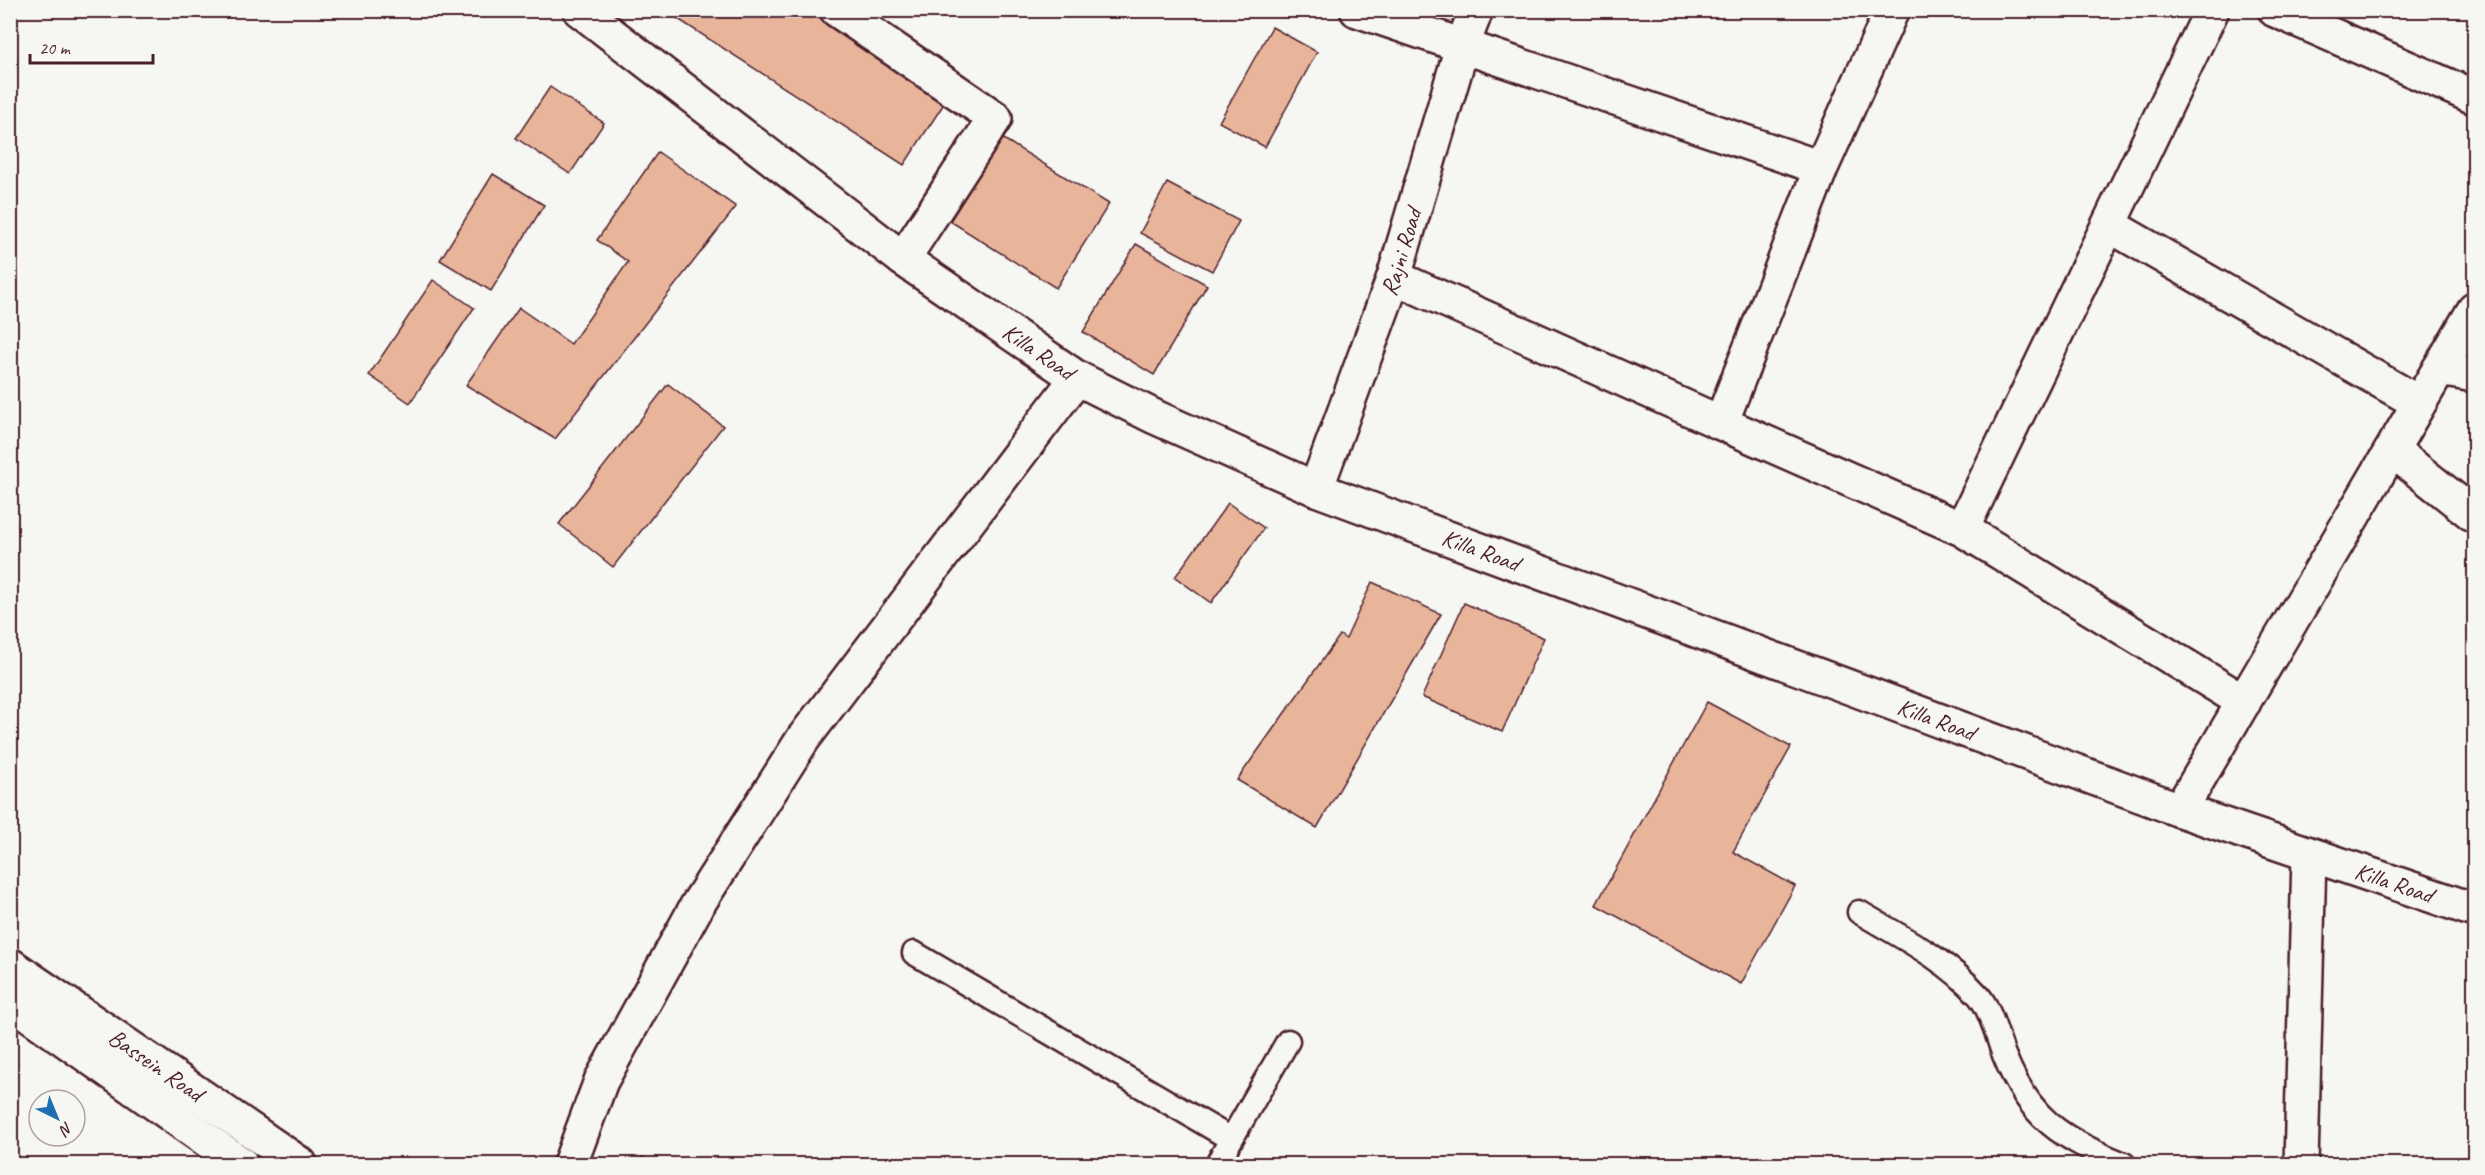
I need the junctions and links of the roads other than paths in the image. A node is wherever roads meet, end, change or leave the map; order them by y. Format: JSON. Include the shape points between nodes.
{"nodes":[{"id":1,"x":580,"y":10,"type":"edge"},
{"id":2,"x":837,"y":10,"type":"edge"},
{"id":3,"x":1358,"y":10,"type":"edge"},
{"id":4,"x":1476,"y":10,"type":"edge"},
{"id":5,"x":1892,"y":10,"type":"edge"},
{"id":6,"x":2212,"y":10,"type":"edge"},
{"id":7,"x":2275,"y":10,"type":"edge"},
{"id":8,"x":1462,"y":47,"type":"junction"},
{"id":9,"x":2475,"y":97,"type":"edge"},
{"id":10,"x":1821,"y":168,"type":"junction"},
{"id":11,"x":2109,"y":225,"type":"junction"},
{"id":12,"x":903,"y":259,"type":"junction"},
{"id":13,"x":1394,"y":276,"type":"junction"},
{"id":14,"x":2475,"y":310,"type":"edge"},
{"id":15,"x":2439,"y":369,"type":"junction"},
{"id":16,"x":2475,"y":375,"type":"edge"},
{"id":17,"x":1077,"y":378,"type":"junction"},
{"id":18,"x":2420,"y":403,"type":"junction"},
{"id":19,"x":1720,"y":423,"type":"junction"},
{"id":20,"x":2392,"y":450,"type":"junction"},
{"id":21,"x":1316,"y":489,"type":"junction"},
{"id":22,"x":2475,"y":515,"type":"edge"},
{"id":23,"x":1962,"y":529,"type":"junction"},
{"id":24,"x":2244,"y":702,"type":"junction"},
{"id":25,"x":2180,"y":810,"type":"junction"},
{"id":26,"x":2309,"y":856,"type":"junction"},
{"id":27,"x":2475,"y":910,"type":"edge"},
{"id":28,"x":1859,"y":912,"type":"dead end"},
{"id":29,"x":914,"y":953,"type":"dead end"},
{"id":30,"x":10,"y":965,"type":"edge"},
{"id":31,"x":10,"y":1001,"type":"edge"},
{"id":32,"x":1288,"y":1041,"type":"dead end"},
{"id":33,"x":1232,"y":1139,"type":"junction"},
{"id":34,"x":241,"y":1164,"type":"edge"},
{"id":35,"x":300,"y":1164,"type":"edge"},
{"id":36,"x":570,"y":1164,"type":"edge"},
{"id":37,"x":1217,"y":1164,"type":"edge"},
{"id":38,"x":2124,"y":1164,"type":"edge"},
{"id":39,"x":2301,"y":1164,"type":"edge"}],
"edges":[{"from":1,"to":12,"type":"street","name":"Killa Road"},
{"from":2,"to":12,"type":"street","via":[[995,118]]},
{"from":3,"to":8,"type":"street"},
{"from":4,"to":8,"type":"street","name":"Rajni Road"},
{"from":5,"to":10,"type":"street"},
{"from":6,"to":11,"type":"street"},
{"from":7,"to":9,"type":"street"},
{"from":8,"to":10,"type":"street"},
{"from":8,"to":13,"type":"street","name":"Rajni Road"},
{"from":10,"to":19,"type":"street"},
{"from":11,"to":18,"type":"street"},
{"from":11,"to":23,"type":"street"},
{"from":12,"to":17,"type":"street","name":"Killa Road"},
{"from":13,"to":19,"type":"street"},
{"from":13,"to":21,"type":"street","name":"Rajni Road"},
{"from":14,"to":15,"type":"street"},
{"from":15,"to":16,"type":"street"},
{"from":15,"to":18,"type":"street"},
{"from":17,"to":21,"type":"street","name":"Killa Road"},
{"from":17,"to":36,"type":"street","via":[[803,739],[698,904],[601,1081]]},
{"from":18,"to":20,"type":"street"},
{"from":19,"to":23,"type":"street"},
{"from":20,"to":22,"type":"street"},
{"from":20,"to":24,"type":"street"},
{"from":21,"to":25,"type":"street","name":"Killa Road"},
{"from":23,"to":24,"type":"street"},
{"from":24,"to":25,"type":"street"},
{"from":25,"to":26,"type":"street","name":"Killa Road"},
{"from":26,"to":27,"type":"street","name":"Killa Road"},
{"from":26,"to":39,"type":"street"},
{"from":28,"to":38,"type":"lane","via":[[1936,958],[1980,997],[2016,1086],[2042,1120],[2087,1149]]},
{"from":29,"to":33,"type":"lane"},
{"from":30,"to":35,"type":"street","name":"Bassein Road"},
{"from":31,"to":34,"type":"street","name":"Bassein Road"},
{"from":32,"to":33,"type":"lane"},
{"from":33,"to":37,"type":"lane"}]}
